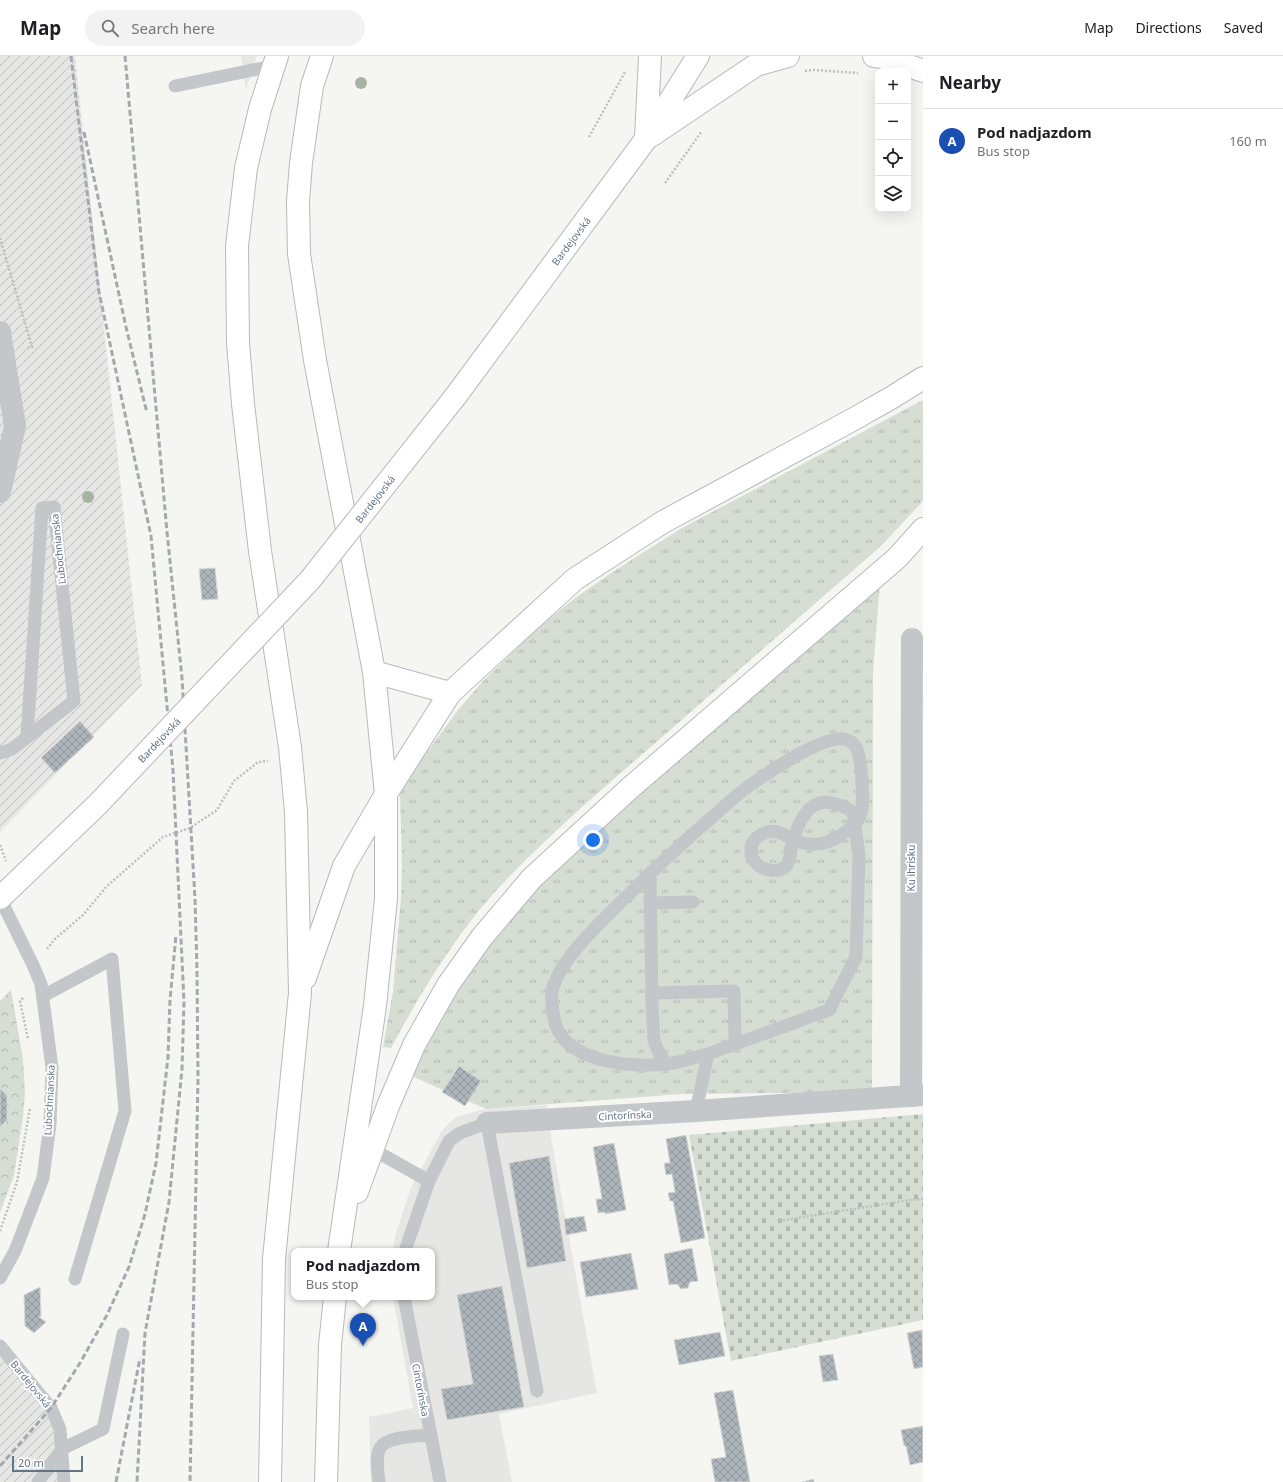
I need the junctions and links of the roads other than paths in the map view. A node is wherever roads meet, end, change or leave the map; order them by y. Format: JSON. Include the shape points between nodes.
{"nodes":[{"id":1,"x":322,"y":56,"type":"edge"},
{"id":2,"x":650,"y":56,"type":"edge"},
{"id":3,"x":698,"y":56,"type":"edge"},
{"id":4,"x":275,"y":61,"type":"edge"},
{"id":5,"x":794,"y":64,"type":"edge"},
{"id":6,"x":869,"y":65,"type":"edge"},
{"id":7,"x":923,"y":71,"type":"edge"},
{"id":8,"x":175,"y":86,"type":"dead end"},
{"id":9,"x":646,"y":139,"type":"junction"},
{"id":10,"x":1,"y":344,"type":"edge"},
{"id":11,"x":923,"y":378,"type":"edge"},
{"id":12,"x":0,"y":492,"type":"edge"},
{"id":13,"x":923,"y":529,"type":"edge"},
{"id":14,"x":912,"y":639,"type":"dead end"},
{"id":15,"x":374,"y":672,"type":"junction"},
{"id":16,"x":450,"y":693,"type":"junction"},
{"id":17,"x":27,"y":737,"type":"junction"},
{"id":18,"x":0,"y":753,"type":"edge"},
{"id":19,"x":386,"y":794,"type":"junction"},
{"id":20,"x":856,"y":822,"type":"junction"},
{"id":21,"x":650,"y":873,"type":"junction"},
{"id":22,"x":0,"y":898,"type":"edge"},
{"id":23,"x":693,"y":902,"type":"dead end"},
{"id":24,"x":650,"y":903,"type":"junction"},
{"id":25,"x":42,"y":990,"type":"junction"},
{"id":26,"x":300,"y":993,"type":"junction"},
{"id":27,"x":652,"y":993,"type":"junction"},
{"id":28,"x":735,"y":1044,"type":"junction"},
{"id":29,"x":708,"y":1054,"type":"junction"},
{"id":30,"x":667,"y":1064,"type":"junction"},
{"id":31,"x":917,"y":1095,"type":"edge"},
{"id":32,"x":696,"y":1111,"type":"junction"},
{"id":33,"x":488,"y":1123,"type":"junction"},
{"id":34,"x":372,"y":1149,"type":"junction"},
{"id":35,"x":429,"y":1181,"type":"junction"},
{"id":36,"x":340,"y":1245,"type":"edge"},
{"id":37,"x":406,"y":1248,"type":"edge"},
{"id":38,"x":0,"y":1278,"type":"edge"},
{"id":39,"x":75,"y":1279,"type":"dead end"},
{"id":40,"x":335,"y":1300,"type":"edge"},
{"id":41,"x":405,"y":1300,"type":"edge"},
{"id":42,"x":123,"y":1334,"type":"dead end"},
{"id":43,"x":0,"y":1346,"type":"edge"},
{"id":44,"x":537,"y":1391,"type":"dead end"},
{"id":45,"x":430,"y":1435,"type":"junction"},
{"id":46,"x":62,"y":1449,"type":"junction"},
{"id":47,"x":38,"y":1482,"type":"edge"},
{"id":48,"x":64,"y":1482,"type":"edge"},
{"id":49,"x":270,"y":1482,"type":"edge"},
{"id":50,"x":326,"y":1482,"type":"edge"},
{"id":51,"x":379,"y":1482,"type":"edge"},
{"id":52,"x":440,"y":1482,"type":"edge"}],
"edges":[{"from":1,"to":15,"type":"main road","via":[[312,86],[301,163],[298,201],[299,254],[315,360]]},
{"from":2,"to":9,"type":"main road"},
{"from":3,"to":9,"type":"main road","name":"Bardejovská"},
{"from":4,"to":8,"type":"lane"},
{"from":4,"to":26,"type":"main road","via":[[246,168],[237,246],[238,343],[260,551],[291,760],[296,812]]},
{"from":5,"to":9,"type":"main road","via":[[756,65]]},
{"from":6,"to":7,"type":"main road","via":[[887,58]]},
{"from":9,"to":22,"type":"main road","name":"Bardejovská","bridge":true,"via":[[455,397],[310,580],[98,804]]},
{"from":10,"to":12,"type":"street","via":[[15,426]]},
{"from":11,"to":16,"type":"main road","via":[[885,402],[663,522],[575,579]]},
{"from":13,"to":34,"type":"main road","via":[[897,558],[630,788],[532,878],[482,937],[448,985],[414,1045]]},
{"from":14,"to":31,"type":"street","name":"Ku ihrisku"},
{"from":15,"to":16,"type":"main road"},
{"from":15,"to":19,"type":"main road"},
{"from":16,"to":19,"type":"main road"},
{"from":17,"to":17,"type":"lane","name":"Ľubochnianska","via":[[74,701],[54,507],[42,508]]},
{"from":17,"to":18,"type":"lane","name":"Ľubochnianska"},
{"from":19,"to":26,"type":"main road","via":[[344,866]]},
{"from":19,"to":36,"type":"main road","via":[[386,899],[374,1006]]},
{"from":20,"to":20,"type":"lane","via":[[853,812],[844,807],[831,802],[819,802],[810,807],[802,818],[794,839],[817,845],[825,843],[851,828]]},
{"from":20,"to":21,"type":"lane","via":[[861,816],[862,796],[857,748],[852,742],[842,739],[826,742],[779,765],[747,787]]},
{"from":20,"to":28,"type":"lane","via":[[860,856],[856,957],[829,1010]]},
{"from":21,"to":24,"type":"lane"},
{"from":21,"to":30,"type":"lane","via":[[583,940],[553,986],[552,1006],[555,1026],[566,1042],[584,1054],[603,1061],[633,1066]]},
{"from":22,"to":25,"type":"lane","name":"Ľubochnianska","via":[[33,964]]},
{"from":23,"to":24,"type":"lane"},
{"from":24,"to":27,"type":"lane"},
{"from":25,"to":38,"type":"lane","name":"Ľubochnianska","via":[[52,1068],[50,1124],[43,1178],[15,1251]]},
{"from":25,"to":39,"type":"lane","via":[[112,959],[125,1110]]},
{"from":26,"to":49,"type":"main road","via":[[274,1259]]},
{"from":27,"to":28,"type":"lane","via":[[734,991]]},
{"from":27,"to":30,"type":"lane","via":[[654,1041]]},
{"from":28,"to":29,"type":"lane"},
{"from":29,"to":30,"type":"lane"},
{"from":29,"to":32,"type":"lane"},
{"from":31,"to":32,"type":"street","name":"Cintorínska"},
{"from":32,"to":33,"type":"street","name":"Cintorínska"},
{"from":33,"to":35,"type":"lane","name":"Cintorínska","via":[[460,1133],[449,1142]]},
{"from":33,"to":44,"type":"lane"},
{"from":34,"to":35,"type":"lane"},
{"from":34,"to":36,"type":"main road"},
{"from":35,"to":37,"type":"lane","name":"Cintorínska"},
{"from":40,"to":50,"type":"main road","via":[[330,1345]]},
{"from":41,"to":45,"type":"lane","name":"Cintorínska"},
{"from":42,"to":46,"type":"lane","via":[[103,1430]]},
{"from":43,"to":46,"type":"lane","name":"Bardejovská","via":[[51,1408],[60,1429]]},
{"from":45,"to":51,"type":"lane","via":[[388,1441],[380,1447]]},
{"from":45,"to":52,"type":"lane","name":"Cintorínska"},
{"from":46,"to":47,"type":"lane"},
{"from":46,"to":48,"type":"lane","name":"Bardejovská"}]}
